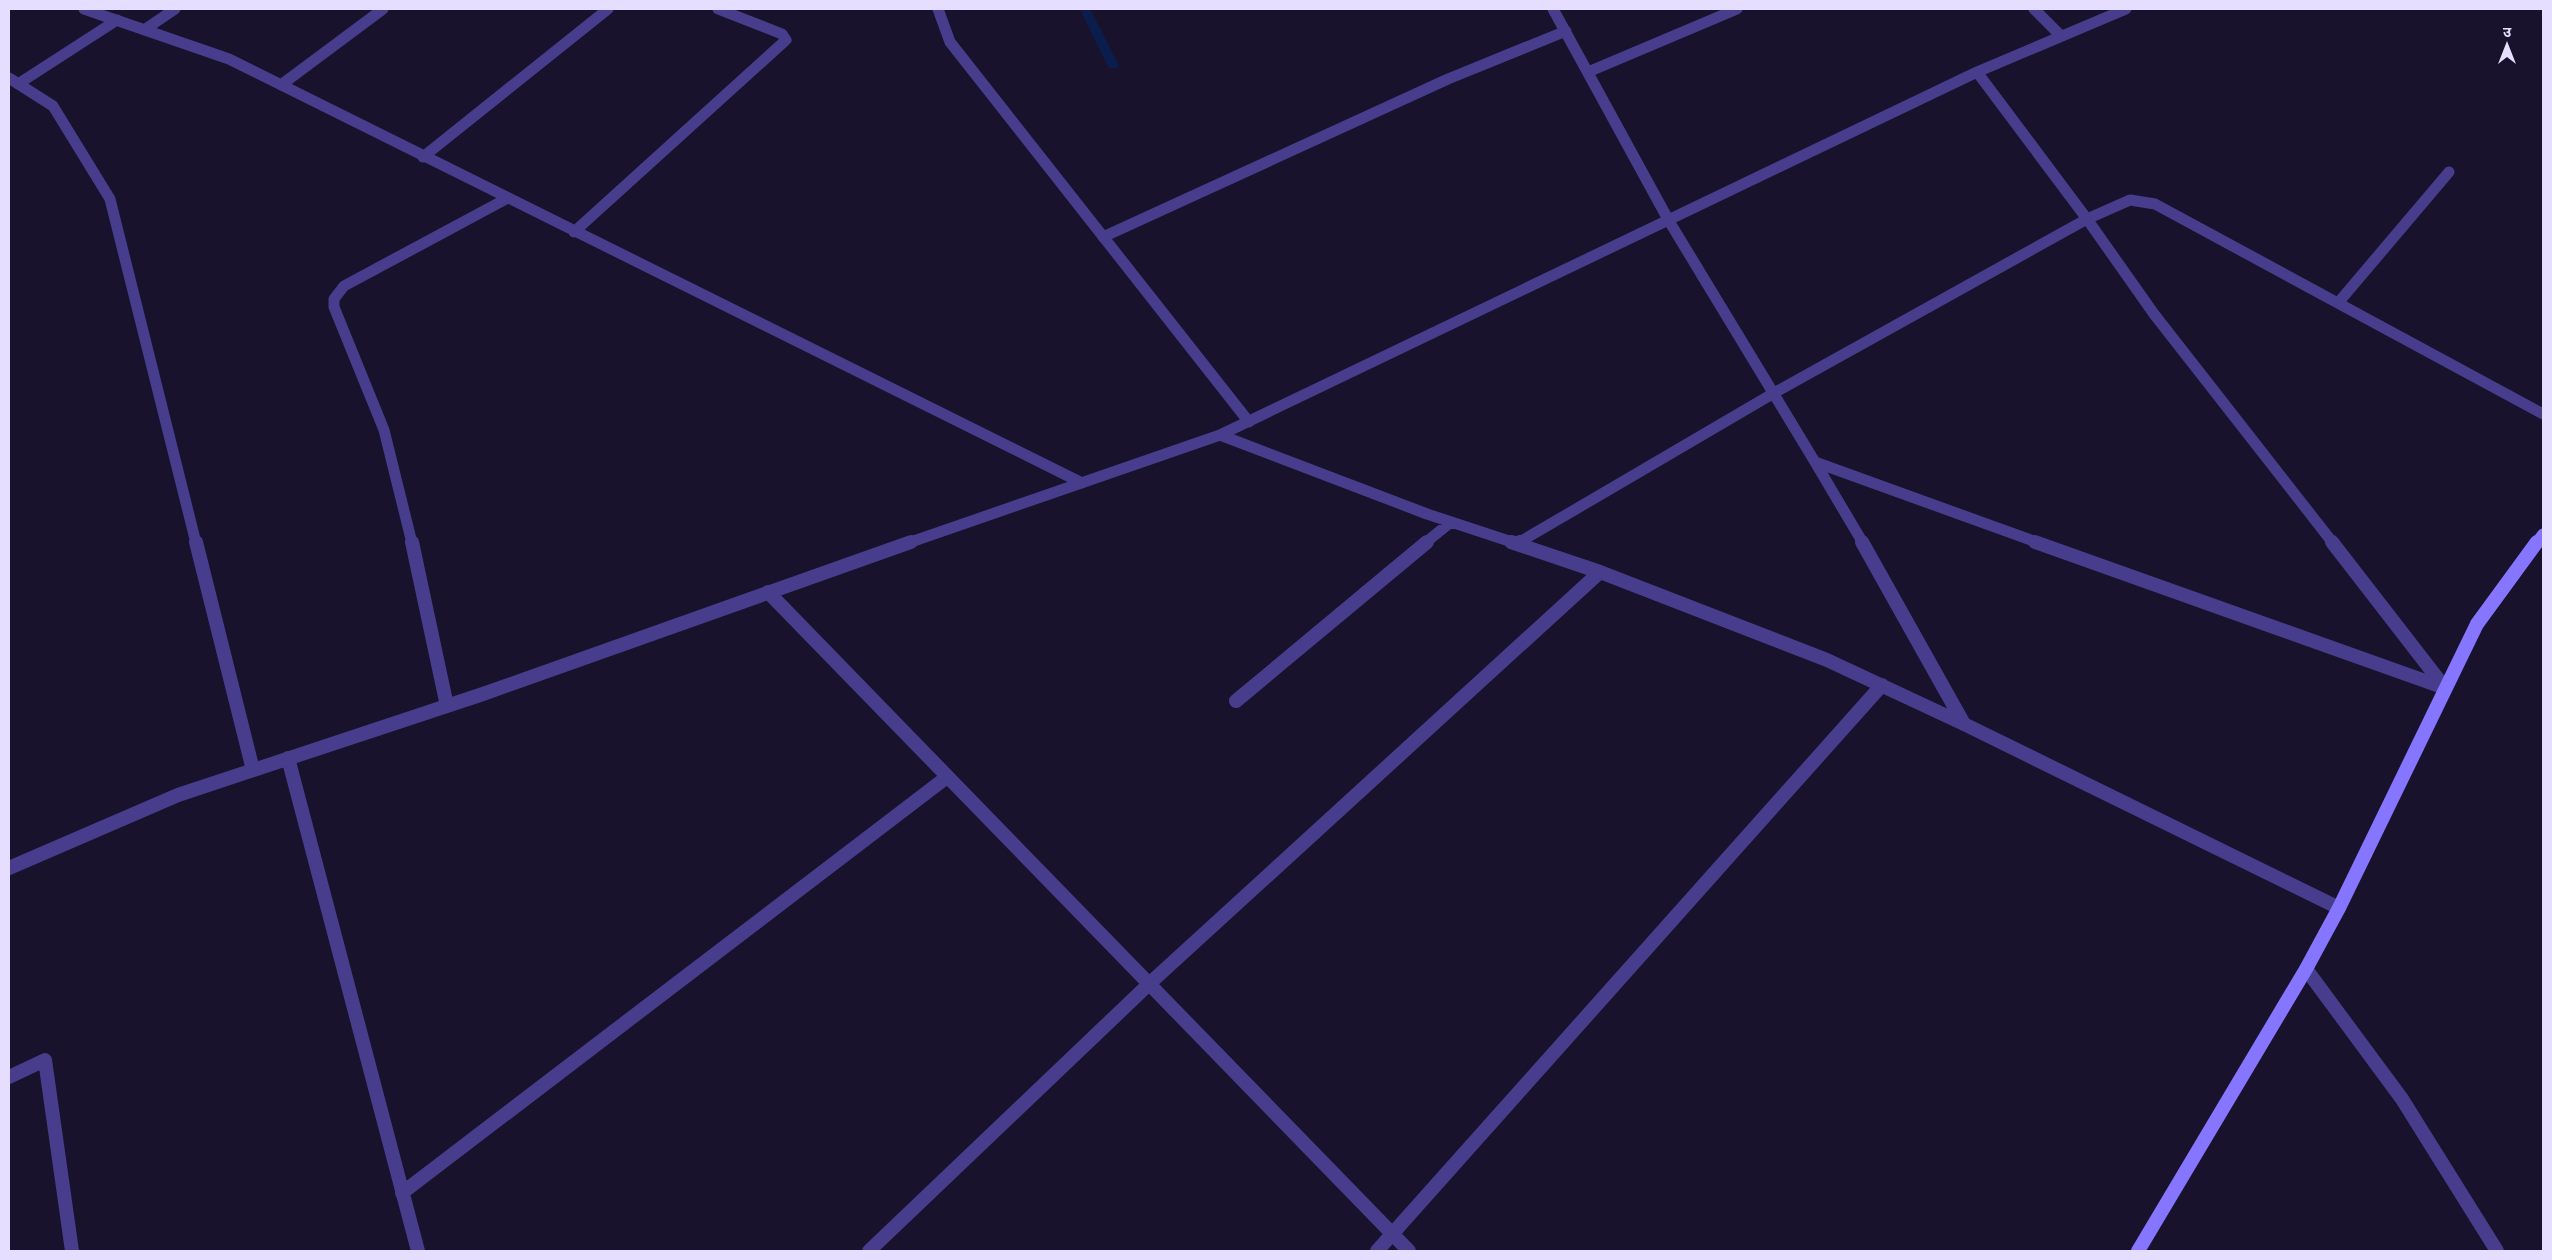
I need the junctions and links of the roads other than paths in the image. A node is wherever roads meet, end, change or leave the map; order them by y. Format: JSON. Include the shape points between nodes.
{"nodes":[{"id":1,"x":84,"y":9,"type":"edge"},
{"id":2,"x":175,"y":9,"type":"edge"},
{"id":3,"x":383,"y":9,"type":"edge"},
{"id":4,"x":608,"y":9,"type":"edge"},
{"id":5,"x":718,"y":9,"type":"edge"},
{"id":6,"x":938,"y":9,"type":"edge"},
{"id":7,"x":1553,"y":9,"type":"edge"},
{"id":8,"x":1737,"y":9,"type":"edge"},
{"id":9,"x":2034,"y":9,"type":"edge"},
{"id":10,"x":2126,"y":9,"type":"edge"},
{"id":11,"x":117,"y":20,"type":"junction"},
{"id":12,"x":144,"y":30,"type":"junction"},
{"id":13,"x":1566,"y":31,"type":"junction"},
{"id":14,"x":2061,"y":36,"type":"junction"},
{"id":15,"x":1588,"y":72,"type":"junction"},
{"id":16,"x":1977,"y":72,"type":"junction"},
{"id":17,"x":14,"y":81,"type":"edge"},
{"id":18,"x":281,"y":85,"type":"junction"},
{"id":19,"x":423,"y":157,"type":"junction"},
{"id":20,"x":2449,"y":172,"type":"dead end"},
{"id":21,"x":506,"y":198,"type":"junction"},
{"id":22,"x":2087,"y":219,"type":"junction"},
{"id":23,"x":1670,"y":221,"type":"junction"},
{"id":24,"x":574,"y":232,"type":"junction"},
{"id":25,"x":1103,"y":237,"type":"junction"},
{"id":26,"x":2338,"y":303,"type":"junction"},
{"id":27,"x":1774,"y":393,"type":"junction"},
{"id":28,"x":2543,"y":414,"type":"edge"},
{"id":29,"x":1249,"y":422,"type":"junction"},
{"id":30,"x":1220,"y":435,"type":"junction"},
{"id":31,"x":1814,"y":462,"type":"junction"},
{"id":32,"x":1082,"y":483,"type":"junction"},
{"id":33,"x":1451,"y":522,"type":"junction"},
{"id":34,"x":2543,"y":534,"type":"edge"},
{"id":35,"x":1517,"y":544,"type":"junction"},
{"id":36,"x":1600,"y":572,"type":"junction"},
{"id":37,"x":768,"y":592,"type":"junction"},
{"id":38,"x":1882,"y":686,"type":"junction"},
{"id":39,"x":2445,"y":688,"type":"junction"},
{"id":40,"x":1236,"y":702,"type":"dead end"},
{"id":41,"x":447,"y":706,"type":"junction"},
{"id":42,"x":1964,"y":724,"type":"junction"},
{"id":43,"x":288,"y":758,"type":"junction"},
{"id":44,"x":253,"y":770,"type":"junction"},
{"id":45,"x":947,"y":777,"type":"junction"},
{"id":46,"x":9,"y":868,"type":"edge"},
{"id":47,"x":2339,"y":908,"type":"junction"},
{"id":48,"x":2306,"y":970,"type":"junction"},
{"id":49,"x":1149,"y":984,"type":"junction"},
{"id":50,"x":9,"y":1077,"type":"edge"},
{"id":51,"x":402,"y":1193,"type":"junction"},
{"id":52,"x":1391,"y":1232,"type":"junction"},
{"id":53,"x":72,"y":1251,"type":"edge"},
{"id":54,"x":418,"y":1251,"type":"edge"},
{"id":55,"x":869,"y":1251,"type":"edge"},
{"id":56,"x":1377,"y":1251,"type":"edge"},
{"id":57,"x":1410,"y":1251,"type":"edge"},
{"id":58,"x":2138,"y":1251,"type":"edge"},
{"id":59,"x":2496,"y":1251,"type":"edge"}],
"edges":[{"from":1,"to":11,"type":"street"},
{"from":2,"to":12,"type":"street"},
{"from":3,"to":18,"type":"street"},
{"from":4,"to":19,"type":"street"},
{"from":5,"to":24,"type":"street","via":[[782,34],[786,40]]},
{"from":6,"to":25,"type":"street","via":[[950,42]]},
{"from":7,"to":13,"type":"street"},
{"from":8,"to":15,"type":"street"},
{"from":9,"to":14,"type":"street"},
{"from":10,"to":14,"type":"street"},
{"from":11,"to":12,"type":"street"},
{"from":11,"to":17,"type":"street"},
{"from":12,"to":18,"type":"street","via":[[229,59]]},
{"from":13,"to":15,"type":"street"},
{"from":13,"to":25,"type":"street","via":[[1448,80]]},
{"from":14,"to":16,"type":"street"},
{"from":15,"to":23,"type":"street"},
{"from":16,"to":22,"type":"street"},
{"from":16,"to":23,"type":"street"},
{"from":17,"to":44,"type":"street","via":[[53,106],[110,199]]},
{"from":18,"to":19,"type":"street"},
{"from":19,"to":21,"type":"street"},
{"from":20,"to":26,"type":"street"},
{"from":21,"to":24,"type":"street"},
{"from":21,"to":41,"type":"street","via":[[344,286],[334,299],[334,307],[384,430],[418,566]]},
{"from":22,"to":26,"type":"street","via":[[2122,203],[2146,201]]},
{"from":22,"to":27,"type":"street"},
{"from":22,"to":39,"type":"street","via":[[2154,314]]},
{"from":23,"to":27,"type":"street"},
{"from":23,"to":29,"type":"street"},
{"from":24,"to":32,"type":"street"},
{"from":25,"to":29,"type":"street"},
{"from":26,"to":28,"type":"street"},
{"from":27,"to":31,"type":"street"},
{"from":27,"to":35,"type":"street"},
{"from":29,"to":30,"type":"street"},
{"from":30,"to":32,"type":"street"},
{"from":30,"to":33,"type":"street"},
{"from":31,"to":39,"type":"street"},
{"from":31,"to":42,"type":"street"},
{"from":32,"to":37,"type":"street"},
{"from":33,"to":35,"type":"street"},
{"from":33,"to":40,"type":"street"},
{"from":34,"to":39,"type":"street","via":[[2477,624]]},
{"from":35,"to":36,"type":"street"},
{"from":36,"to":38,"type":"street","via":[[1827,660]]},
{"from":36,"to":49,"type":"street"},
{"from":37,"to":41,"type":"street"},
{"from":37,"to":45,"type":"street"},
{"from":38,"to":42,"type":"street"},
{"from":38,"to":52,"type":"street"},
{"from":39,"to":47,"type":"street"},
{"from":41,"to":43,"type":"street"},
{"from":42,"to":47,"type":"street"},
{"from":43,"to":44,"type":"street"},
{"from":43,"to":51,"type":"street"},
{"from":44,"to":46,"type":"street","via":[[178,795]]},
{"from":45,"to":49,"type":"street"},
{"from":45,"to":51,"type":"street"},
{"from":47,"to":48,"type":"street"},
{"from":48,"to":58,"type":"street"},
{"from":48,"to":59,"type":"street","via":[[2402,1099]]},
{"from":49,"to":52,"type":"street"},
{"from":49,"to":55,"type":"street"},
{"from":50,"to":53,"type":"street","via":[[45,1060]]},
{"from":51,"to":54,"type":"street"},
{"from":52,"to":56,"type":"street"},
{"from":52,"to":57,"type":"street"}]}
